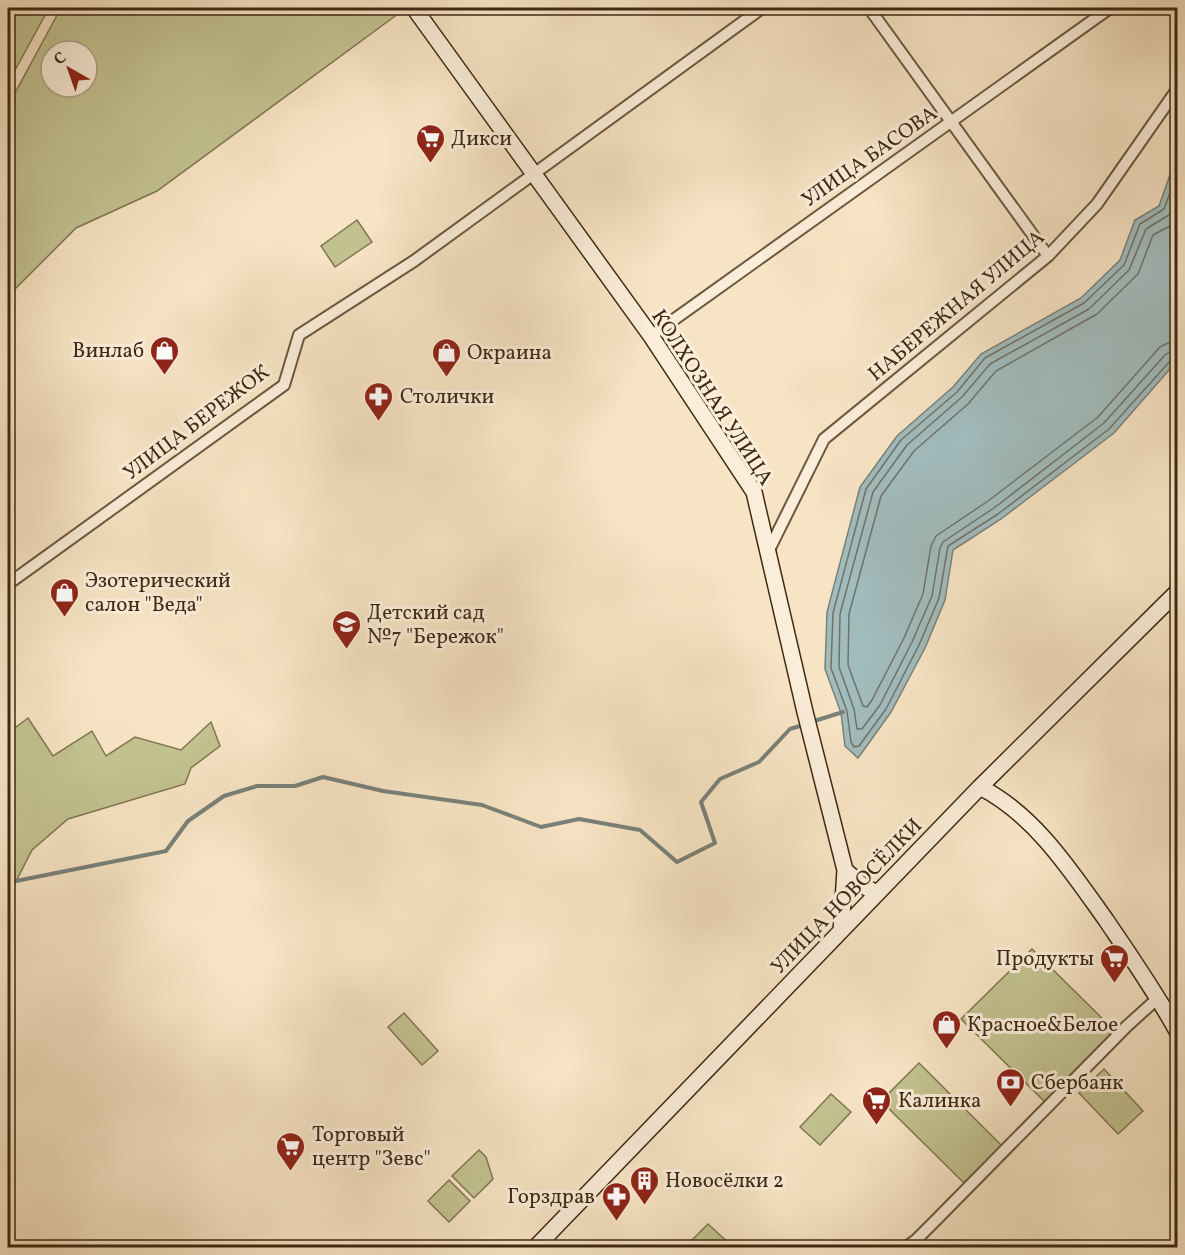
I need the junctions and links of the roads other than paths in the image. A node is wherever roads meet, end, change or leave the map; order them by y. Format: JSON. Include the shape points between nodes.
{"nodes":[{"id":1,"x":762,"y":8,"type":"edge"},
{"id":2,"x":869,"y":8,"type":"edge"},
{"id":3,"x":1110,"y":8,"type":"edge"},
{"id":4,"x":419,"y":9,"type":"edge"},
{"id":5,"x":1178,"y":88,"type":"edge"},
{"id":6,"x":952,"y":121,"type":"junction"},
{"id":7,"x":533,"y":174,"type":"junction"},
{"id":8,"x":1048,"y":256,"type":"junction"},
{"id":9,"x":651,"y":336,"type":"junction"},
{"id":10,"x":768,"y":552,"type":"junction"},
{"id":11,"x":8,"y":584,"type":"edge"},
{"id":12,"x":1178,"y":591,"type":"edge"},
{"id":13,"x":980,"y":787,"type":"junction"},
{"id":14,"x":845,"y":870,"type":"junction"},
{"id":15,"x":877,"y":893,"type":"junction"},
{"id":16,"x":841,"y":931,"type":"junction"},
{"id":17,"x":1158,"y":998,"type":"junction"},
{"id":18,"x":1177,"y":1030,"type":"edge"},
{"id":19,"x":535,"y":1248,"type":"edge"},
{"id":20,"x":905,"y":1248,"type":"edge"}],
"edges":[{"from":1,"to":7,"type":"street","name":"УЛИЦА БЕРЕЖОК"},
{"from":2,"to":6,"type":"street"},
{"from":3,"to":6,"type":"street","name":"УЛИЦА БАСОВА"},
{"from":4,"to":7,"type":"street","name":"КОЛХОЗНАЯ УЛИЦА"},
{"from":5,"to":8,"type":"street","name":"НАБЕРЕЖНАЯ УЛИЦА","via":[[1097,204]]},
{"from":6,"to":8,"type":"street"},
{"from":6,"to":9,"type":"street","name":"УЛИЦА БАСОВА"},
{"from":7,"to":9,"type":"street","name":"КОЛХОЗНАЯ УЛИЦА"},
{"from":7,"to":11,"type":"street","name":"УЛИЦА БЕРЕЖОК","via":[[414,261],[299,335],[284,385]]},
{"from":8,"to":10,"type":"street","name":"НАБЕРЕЖНАЯ УЛИЦА","via":[[824,440]]},
{"from":9,"to":10,"type":"street","name":"КОЛХОЗНАЯ УЛИЦА","via":[[754,492]]},
{"from":10,"to":14,"type":"street","name":"КОЛХОЗНАЯ УЛИЦА"},
{"from":12,"to":13,"type":"street","name":"УЛИЦА НОВОСЁЛКИ"},
{"from":13,"to":15,"type":"street","name":"УЛИЦА НОВОСЁЛКИ"},
{"from":13,"to":17,"type":"street","via":[[1021,815],[1068,867]]},
{"from":14,"to":15,"type":"street"},
{"from":14,"to":16,"type":"street","name":"КОЛХОЗНАЯ УЛИЦА"},
{"from":15,"to":16,"type":"street","name":"УЛИЦА НОВОСЁЛКИ"},
{"from":16,"to":19,"type":"street","name":"УЛИЦА НОВОСЁЛКИ"},
{"from":17,"to":18,"type":"street"},
{"from":17,"to":20,"type":"street"}]}
